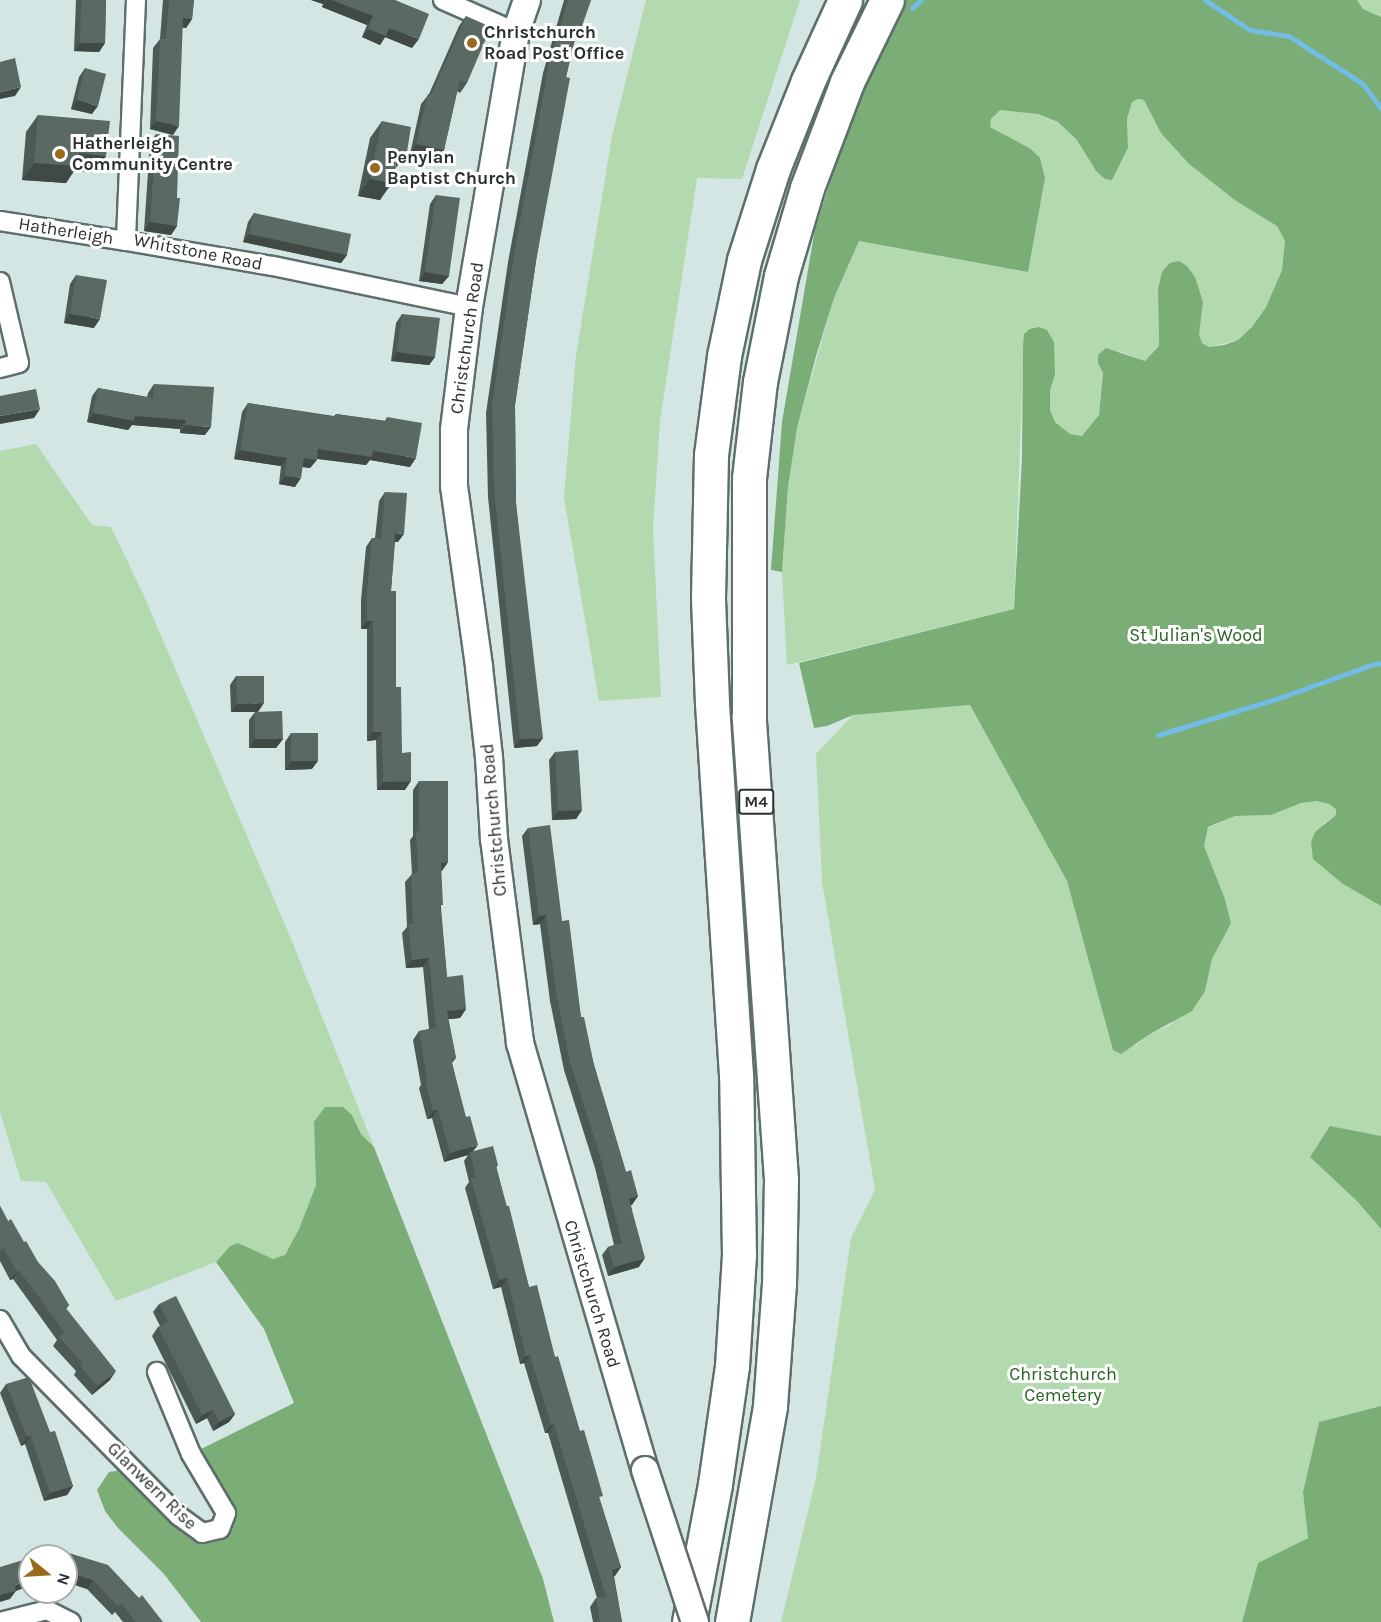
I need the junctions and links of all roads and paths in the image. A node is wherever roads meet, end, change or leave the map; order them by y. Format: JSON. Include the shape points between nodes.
{"nodes":[{"id":1,"x":136,"y":0,"type":"edge"},
{"id":2,"x":443,"y":0,"type":"edge"},
{"id":3,"x":527,"y":0,"type":"edge"},
{"id":4,"x":845,"y":0,"type":"edge"},
{"id":5,"x":887,"y":0,"type":"edge"},
{"id":6,"x":516,"y":32,"type":"junction"},
{"id":7,"x":2,"y":227,"type":"edge"},
{"id":8,"x":126,"y":241,"type":"junction"},
{"id":9,"x":0,"y":282,"type":"edge"},
{"id":10,"x":469,"y":307,"type":"junction"},
{"id":11,"x":0,"y":369,"type":"edge"},
{"id":12,"x":0,"y":1320,"type":"edge"},
{"id":13,"x":156,"y":1372,"type":"dead end"},
{"id":14,"x":0,"y":1622,"type":"edge"},
{"id":15,"x":71,"y":1622,"type":"edge"},
{"id":16,"x":689,"y":1622,"type":"edge"},
{"id":17,"x":695,"y":1622,"type":"edge"},
{"id":18,"x":732,"y":1622,"type":"edge"}],
"edges":[{"from":1,"to":8,"type":"street","name":"Whitstone Road"},
{"from":2,"to":6,"type":"street"},
{"from":3,"to":6,"type":"street","name":"Christchurch Road"},
{"from":4,"to":16,"type":"highway","number":"M4","via":[[777,158],[744,260],[724,356],[711,455],[708,598],[736,1075],[739,1256],[732,1366]]},
{"from":5,"to":18,"type":"highway","number":"M4","via":[[847,82],[807,188],[781,276],[760,382],[748,478],[749,716],[781,1179],[779,1284],[770,1406]]},
{"from":6,"to":10,"type":"street","name":"Christchurch Road"},
{"from":7,"to":8,"type":"street","name":"Hatherleigh"},
{"from":8,"to":10,"type":"street","name":"Whitstone Road","via":[[273,266]]},
{"from":9,"to":11,"type":"street","via":[[19,363]]},
{"from":10,"to":17,"type":"street","name":"Christchurch Road","bridge":true,"via":[[454,430],[454,486],[479,667],[494,839],[520,1043],[645,1470]]},
{"from":12,"to":13,"type":"street","name":"Glanwern Rise","via":[[21,1356],[179,1516],[202,1533],[220,1529],[226,1513],[190,1454]]},
{"from":14,"to":15,"type":"street","via":[[47,1610]]}]}
